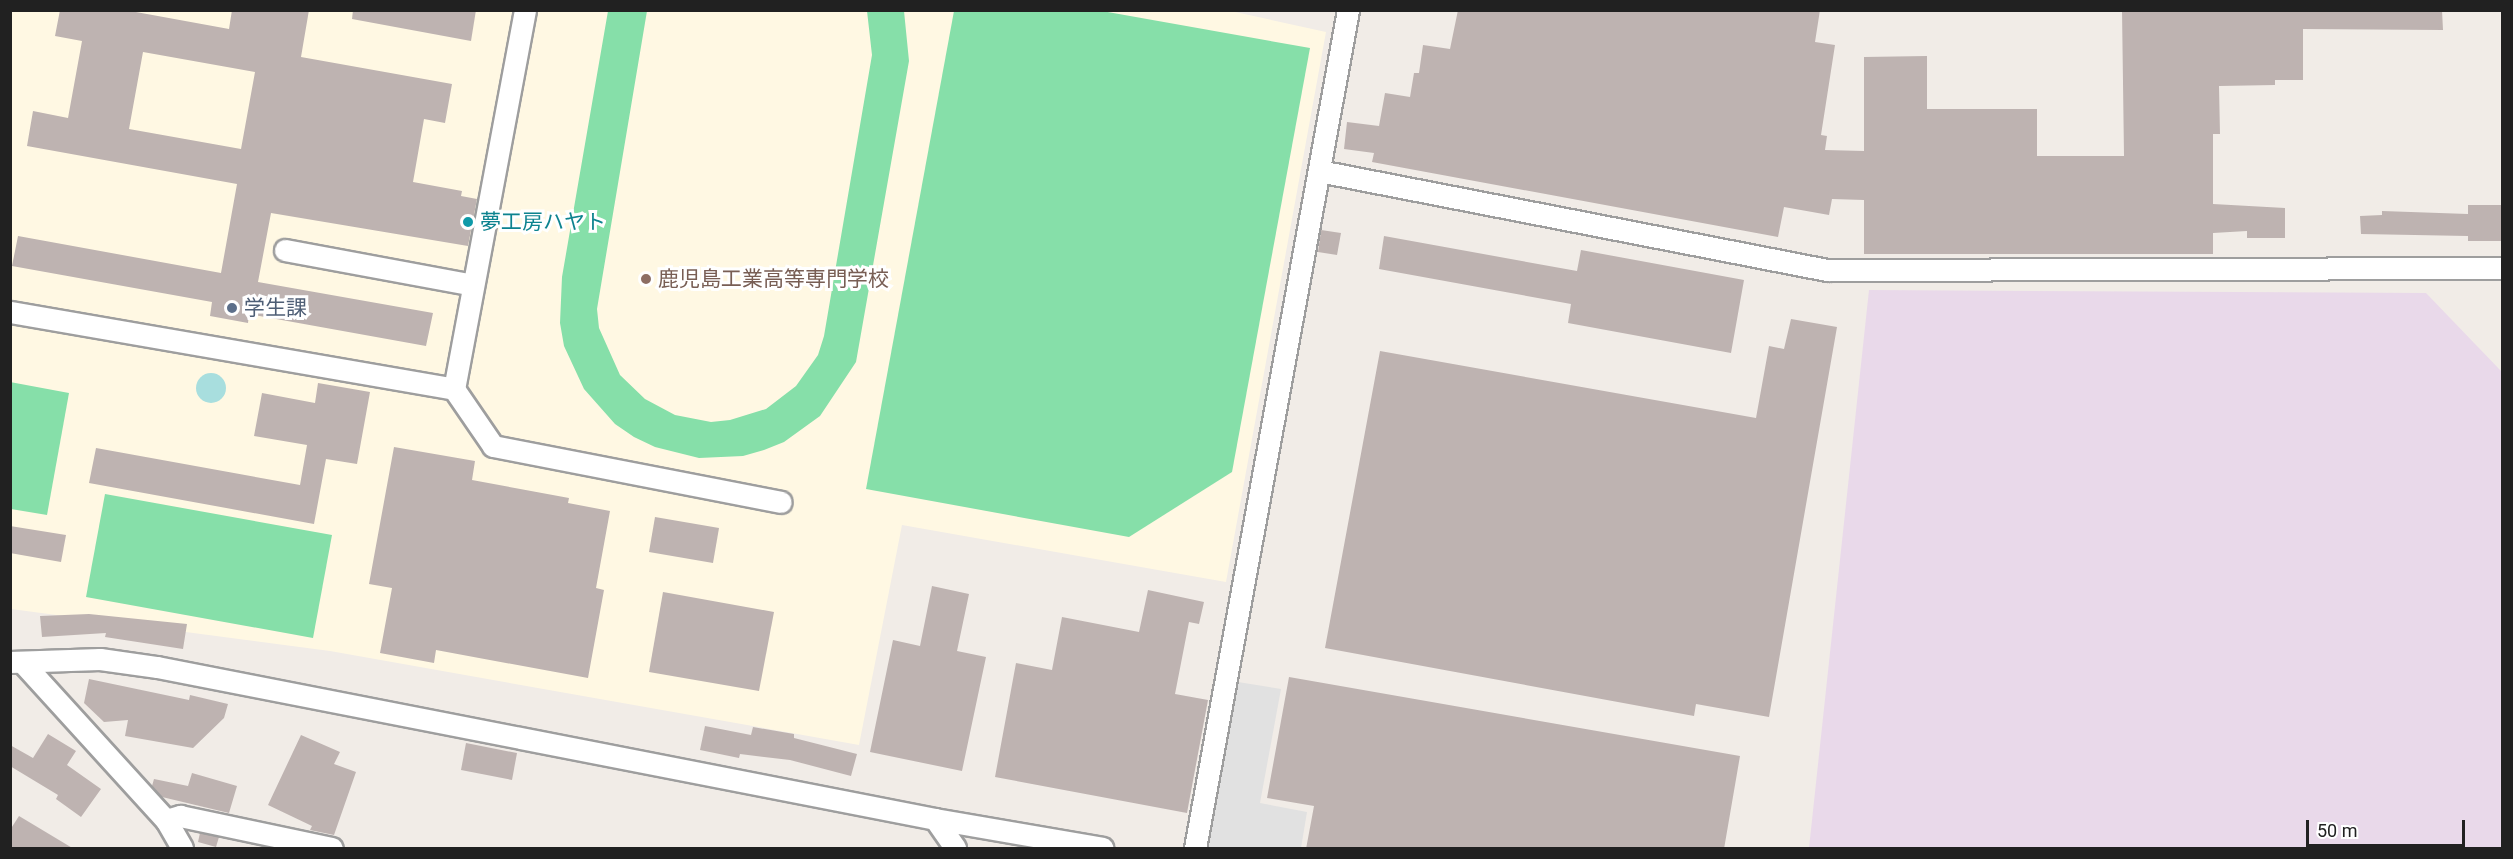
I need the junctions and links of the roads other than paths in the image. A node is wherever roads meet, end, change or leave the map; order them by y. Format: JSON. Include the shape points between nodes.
{"nodes":[{"id":1,"x":525,"y":10,"type":"edge"},
{"id":2,"x":1348,"y":10,"type":"edge"},
{"id":3,"x":1319,"y":171,"type":"junction"},
{"id":4,"x":285,"y":250,"type":"dead end"},
{"id":5,"x":2502,"y":268,"type":"edge"},
{"id":6,"x":473,"y":285,"type":"junction"},
{"id":7,"x":10,"y":312,"type":"edge"},
{"id":8,"x":454,"y":389,"type":"junction"},
{"id":9,"x":781,"y":502,"type":"dead end"},
{"id":10,"x":16,"y":662,"type":"edge"},
{"id":11,"x":935,"y":819,"type":"junction"},
{"id":12,"x":166,"y":820,"type":"junction"},
{"id":13,"x":182,"y":849,"type":"edge"},
{"id":14,"x":332,"y":849,"type":"edge"},
{"id":15,"x":955,"y":849,"type":"edge"},
{"id":16,"x":1104,"y":849,"type":"edge"},
{"id":17,"x":1195,"y":849,"type":"edge"}],
"edges":[{"from":1,"to":6,"type":"street"},
{"from":2,"to":3,"type":"street"},
{"from":3,"to":5,"type":"street","via":[[1827,270]]},
{"from":3,"to":17,"type":"street"},
{"from":4,"to":6,"type":"street"},
{"from":6,"to":8,"type":"street"},
{"from":7,"to":8,"type":"street"},
{"from":8,"to":9,"type":"street","via":[[493,446]]},
{"from":10,"to":11,"type":"street","via":[[100,658],[157,667]]},
{"from":10,"to":12,"type":"street"},
{"from":11,"to":15,"type":"street"},
{"from":11,"to":16,"type":"street"},
{"from":12,"to":13,"type":"street"},
{"from":12,"to":14,"type":"street","via":[[180,816]]}]}
